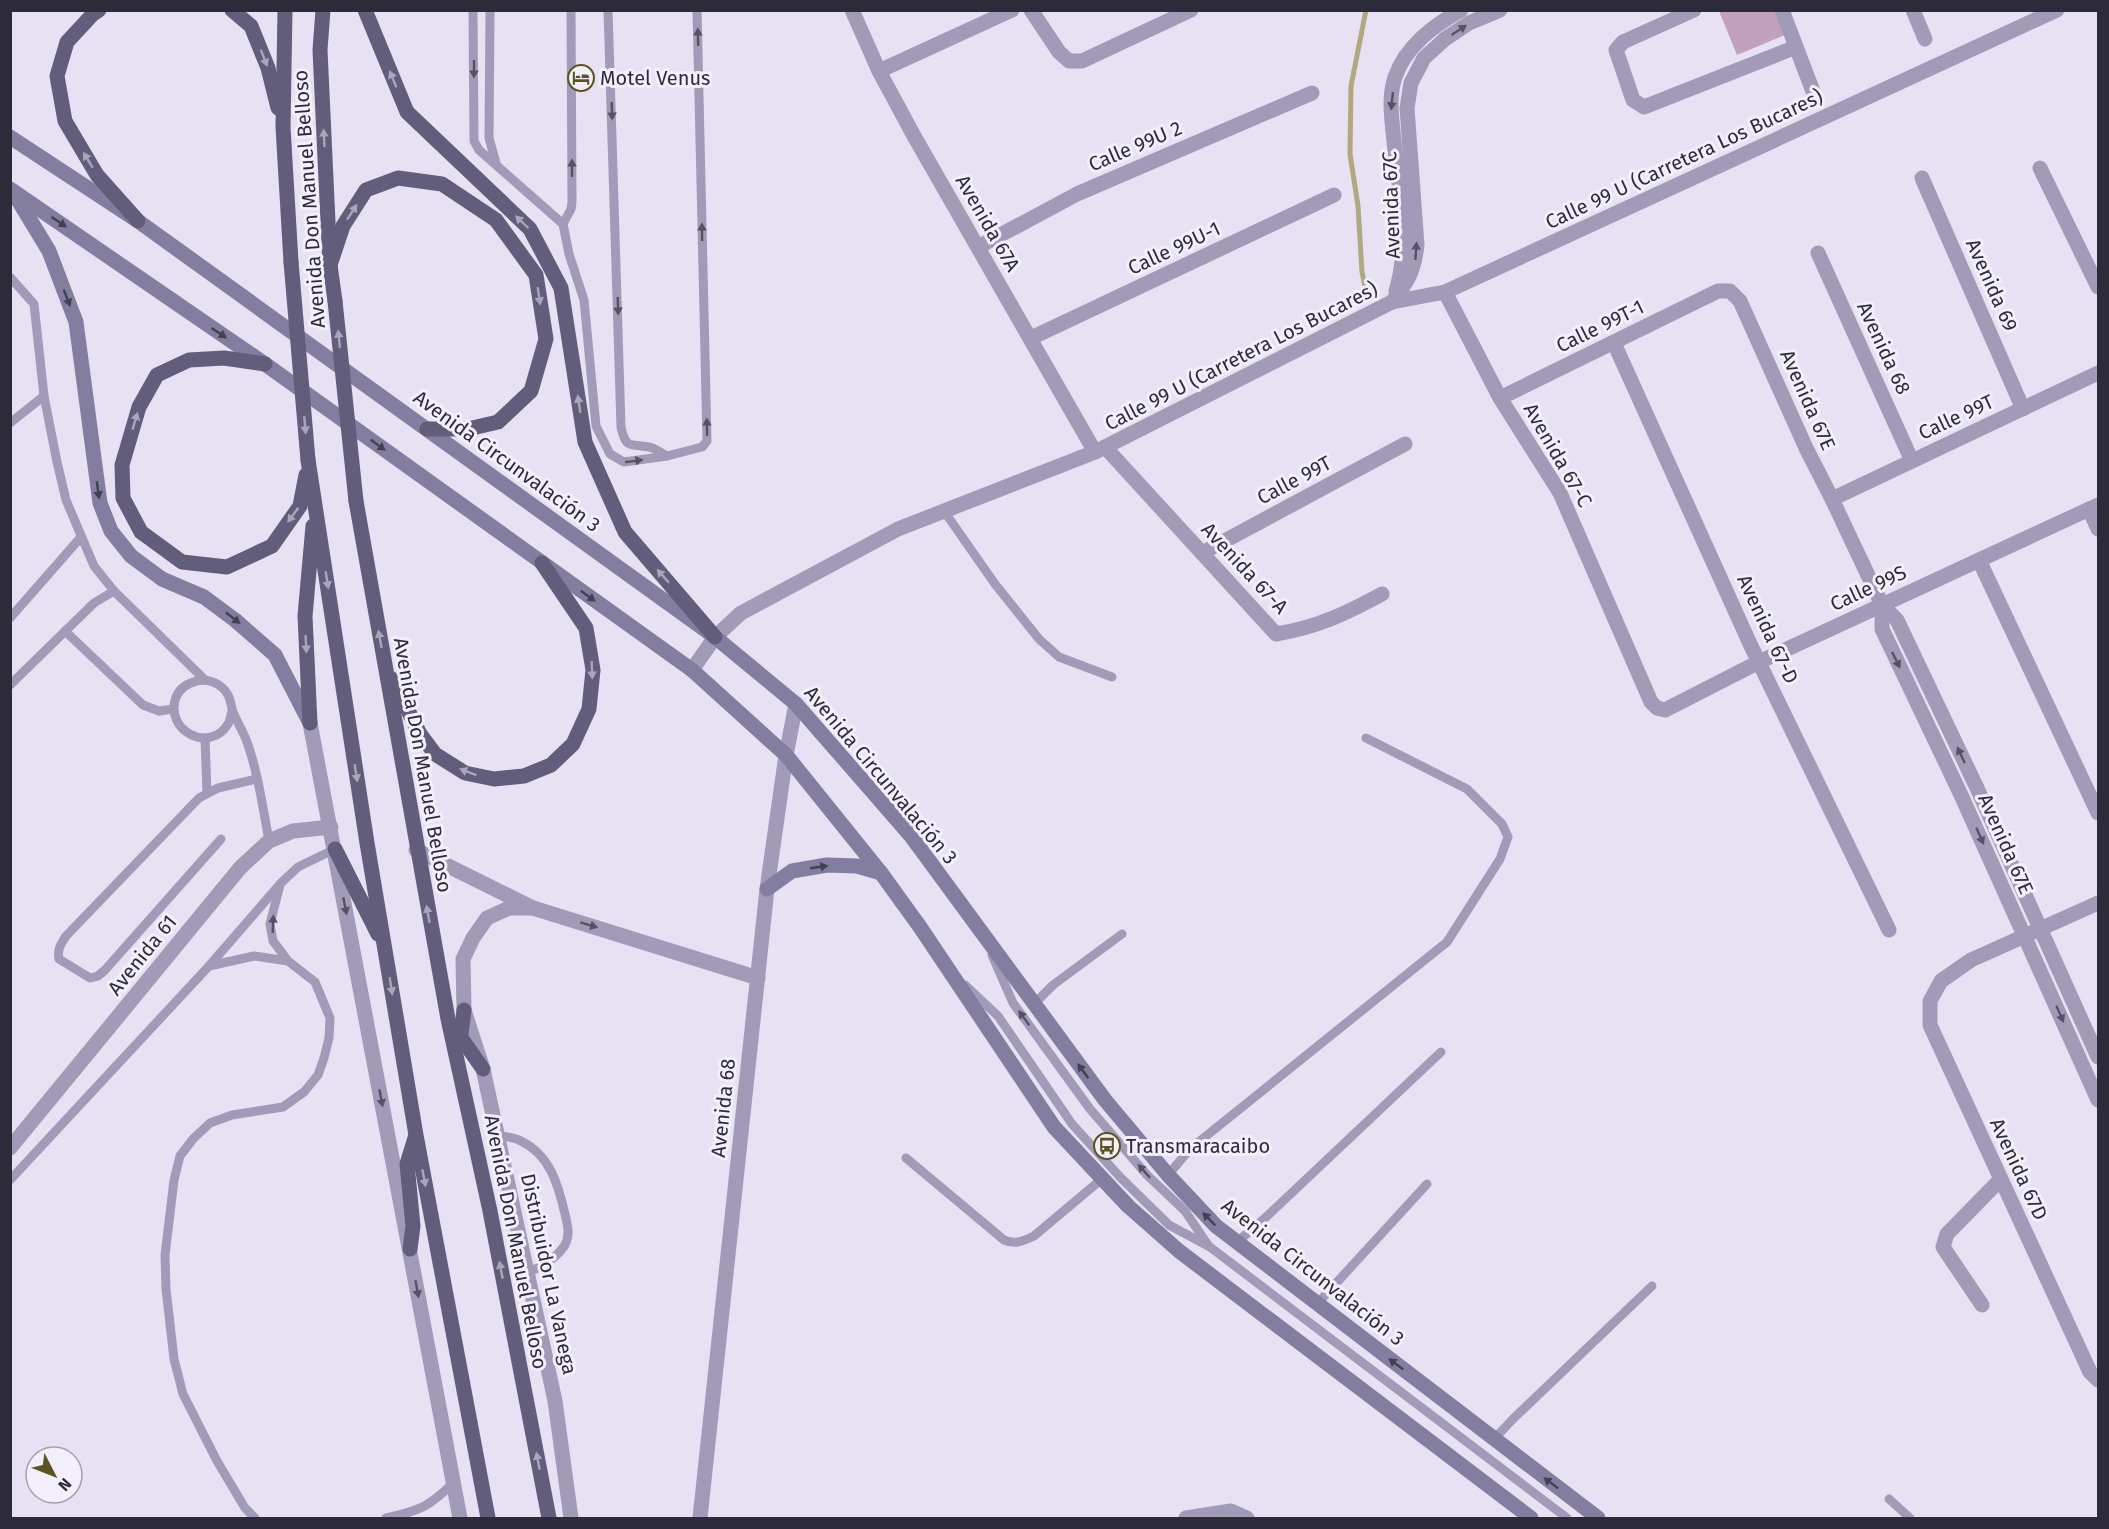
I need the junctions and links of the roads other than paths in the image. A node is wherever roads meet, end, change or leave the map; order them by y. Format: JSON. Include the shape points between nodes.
{"nodes":[{"id":1,"x":99,"y":10,"type":"edge"},
{"id":2,"x":232,"y":10,"type":"edge"},
{"id":3,"x":285,"y":10,"type":"edge"},
{"id":4,"x":323,"y":10,"type":"edge"},
{"id":5,"x":365,"y":10,"type":"edge"},
{"id":6,"x":473,"y":10,"type":"edge"},
{"id":7,"x":490,"y":10,"type":"edge"},
{"id":8,"x":571,"y":10,"type":"edge"},
{"id":9,"x":609,"y":10,"type":"edge"},
{"id":10,"x":697,"y":10,"type":"edge"},
{"id":11,"x":852,"y":10,"type":"edge"},
{"id":12,"x":1012,"y":10,"type":"edge"},
{"id":13,"x":1031,"y":10,"type":"edge"},
{"id":14,"x":1191,"y":10,"type":"edge"},
{"id":15,"x":1461,"y":10,"type":"edge"},
{"id":16,"x":1500,"y":10,"type":"edge"},
{"id":17,"x":1694,"y":10,"type":"edge"},
{"id":18,"x":1782,"y":10,"type":"edge"},
{"id":19,"x":1913,"y":10,"type":"edge"},
{"id":20,"x":2057,"y":10,"type":"edge"},
{"id":21,"x":1925,"y":39,"type":"dead end"},
{"id":22,"x":1796,"y":47,"type":"junction"},
{"id":23,"x":879,"y":71,"type":"junction"},
{"id":24,"x":1312,"y":93,"type":"dead end"},
{"id":25,"x":1814,"y":94,"type":"dead end"},
{"id":26,"x":283,"y":127,"type":"junction"},
{"id":27,"x":10,"y":137,"type":"edge"},
{"id":28,"x":496,"y":165,"type":"junction"},
{"id":29,"x":2040,"y":168,"type":"dead end"},
{"id":30,"x":1922,"y":178,"type":"dead end"},
{"id":31,"x":11,"y":190,"type":"edge"},
{"id":32,"x":1334,"y":195,"type":"dead end"},
{"id":33,"x":138,"y":221,"type":"junction"},
{"id":34,"x":563,"y":224,"type":"junction"},
{"id":35,"x":978,"y":247,"type":"junction"},
{"id":36,"x":1818,"y":253,"type":"dead end"},
{"id":37,"x":330,"y":265,"type":"junction"},
{"id":38,"x":10,"y":277,"type":"edge"},
{"id":39,"x":2098,"y":287,"type":"edge"},
{"id":40,"x":1718,"y":291,"type":"joint"},
{"id":41,"x":1445,"y":292,"type":"junction"},
{"id":42,"x":1392,"y":302,"type":"junction"},
{"id":43,"x":1031,"y":338,"type":"junction"},
{"id":44,"x":1614,"y":343,"type":"junction"},
{"id":45,"x":265,"y":364,"type":"junction"},
{"id":46,"x":2098,"y":373,"type":"edge"},
{"id":47,"x":44,"y":396,"type":"junction"},
{"id":48,"x":1500,"y":398,"type":"junction"},
{"id":49,"x":2023,"y":409,"type":"junction"},
{"id":50,"x":10,"y":423,"type":"edge"},
{"id":51,"x":427,"y":429,"type":"junction"},
{"id":52,"x":1405,"y":444,"type":"dead end"},
{"id":53,"x":1100,"y":450,"type":"junction"},
{"id":54,"x":667,"y":456,"type":"junction"},
{"id":55,"x":308,"y":460,"type":"junction"},
{"id":56,"x":1912,"y":461,"type":"junction"},
{"id":57,"x":1832,"y":499,"type":"junction"},
{"id":58,"x":315,"y":502,"type":"junction"},
{"id":59,"x":2094,"y":507,"type":"edge"},
{"id":60,"x":944,"y":511,"type":"junction"},
{"id":61,"x":2098,"y":529,"type":"edge"},
{"id":62,"x":81,"y":537,"type":"junction"},
{"id":63,"x":1202,"y":553,"type":"junction"},
{"id":64,"x":1978,"y":560,"type":"junction"},
{"id":65,"x":542,"y":563,"type":"junction"},
{"id":66,"x":114,"y":591,"type":"junction"},
{"id":67,"x":1382,"y":594,"type":"dead end"},
{"id":68,"x":1882,"y":605,"type":"junction"},
{"id":69,"x":10,"y":618,"type":"edge"},
{"id":70,"x":65,"y":631,"type":"junction"},
{"id":71,"x":715,"y":637,"type":"junction"},
{"id":72,"x":1759,"y":662,"type":"junction"},
{"id":73,"x":384,"y":665,"type":"junction"},
{"id":74,"x":692,"y":670,"type":"junction"},
{"id":75,"x":1112,"y":677,"type":"dead end"},
{"id":76,"x":204,"y":679,"type":"junction"},
{"id":77,"x":10,"y":685,"type":"edge"},
{"id":78,"x":796,"y":704,"type":"junction"},
{"id":79,"x":1656,"y":708,"type":"joint"},
{"id":80,"x":173,"y":709,"type":"junction"},
{"id":81,"x":232,"y":711,"type":"junction"},
{"id":82,"x":310,"y":723,"type":"junction"},
{"id":83,"x":205,"y":738,"type":"junction"},
{"id":84,"x":1366,"y":738,"type":"dead end"},
{"id":85,"x":786,"y":755,"type":"junction"},
{"id":86,"x":257,"y":779,"type":"junction"},
{"id":87,"x":207,"y":793,"type":"junction"},
{"id":88,"x":2098,"y":813,"type":"edge"},
{"id":89,"x":331,"y":827,"type":"junction"},
{"id":90,"x":221,"y":839,"type":"dead end"},
{"id":91,"x":269,"y":841,"type":"junction"},
{"id":92,"x":335,"y":849,"type":"junction"},
{"id":93,"x":417,"y":850,"type":"junction"},
{"id":94,"x":881,"y":873,"type":"junction"},
{"id":95,"x":281,"y":883,"type":"junction"},
{"id":96,"x":767,"y":889,"type":"junction"},
{"id":97,"x":2098,"y":903,"type":"edge"},
{"id":98,"x":533,"y":908,"type":"junction"},
{"id":99,"x":1889,"y":930,"type":"dead end"},
{"id":100,"x":2041,"y":930,"type":"junction"},
{"id":101,"x":1122,"y":934,"type":"dead end"},
{"id":102,"x":983,"y":935,"type":"junction"},
{"id":103,"x":2025,"y":937,"type":"junction"},
{"id":104,"x":385,"y":948,"type":"junction"},
{"id":105,"x":288,"y":961,"type":"junction"},
{"id":106,"x":209,"y":966,"type":"junction"},
{"id":107,"x":949,"y":970,"type":"junction"},
{"id":108,"x":758,"y":978,"type":"junction"},
{"id":109,"x":1034,"y":1004,"type":"junction"},
{"id":110,"x":464,"y":1010,"type":"junction"},
{"id":111,"x":448,"y":1019,"type":"junction"},
{"id":112,"x":461,"y":1038,"type":"junction"},
{"id":113,"x":1442,"y":1052,"type":"dead end"},
{"id":114,"x":2098,"y":1057,"type":"edge"},
{"id":115,"x":457,"y":1060,"type":"junction"},
{"id":116,"x":483,"y":1069,"type":"junction"},
{"id":117,"x":2098,"y":1100,"type":"edge"},
{"id":118,"x":416,"y":1135,"type":"junction"},
{"id":119,"x":498,"y":1135,"type":"junction"},
{"id":120,"x":10,"y":1148,"type":"edge"},
{"id":121,"x":906,"y":1158,"type":"dead end"},
{"id":122,"x":1168,"y":1175,"type":"junction"},
{"id":123,"x":1102,"y":1178,"type":"junction"},
{"id":124,"x":2001,"y":1179,"type":"junction"},
{"id":125,"x":10,"y":1180,"type":"edge"},
{"id":126,"x":1427,"y":1184,"type":"dead end"},
{"id":127,"x":1237,"y":1242,"type":"junction"},
{"id":128,"x":1210,"y":1247,"type":"junction"},
{"id":129,"x":410,"y":1249,"type":"junction"},
{"id":130,"x":528,"y":1273,"type":"junction"},
{"id":131,"x":1652,"y":1286,"type":"dead end"},
{"id":132,"x":1317,"y":1304,"type":"junction"},
{"id":133,"x":1982,"y":1305,"type":"dead end"},
{"id":134,"x":2094,"y":1376,"type":"edge"},
{"id":135,"x":1494,"y":1439,"type":"junction"},
{"id":136,"x":453,"y":1483,"type":"junction"},
{"id":137,"x":1889,"y":1499,"type":"dead end"},
{"id":138,"x":255,"y":1518,"type":"edge"},
{"id":139,"x":386,"y":1518,"type":"edge"},
{"id":140,"x":459,"y":1518,"type":"edge"},
{"id":141,"x":488,"y":1518,"type":"edge"},
{"id":142,"x":549,"y":1518,"type":"edge"},
{"id":143,"x":570,"y":1518,"type":"edge"},
{"id":144,"x":700,"y":1518,"type":"edge"},
{"id":145,"x":1186,"y":1518,"type":"edge"},
{"id":146,"x":1247,"y":1518,"type":"edge"},
{"id":147,"x":1531,"y":1518,"type":"edge"},
{"id":148,"x":1567,"y":1518,"type":"edge"},
{"id":149,"x":1598,"y":1518,"type":"edge"},
{"id":150,"x":1910,"y":1518,"type":"edge"}],
"edges":[{"from":33,"to":1,"type":"main road","one_way":true,"via":[[97,175],[65,121],[57,76],[67,42]]},
{"from":2,"to":26,"type":"main road","one_way":true,"via":[[251,26],[268,69]]},
{"from":3,"to":26,"type":"main road","name":"Avenida Don Manuel Belloso"},
{"from":37,"to":4,"type":"main road","name":"Avenida Don Manuel Belloso","one_way":true,"via":[[320,50]]},
{"from":71,"to":5,"type":"main road","one_way":true,"via":[[625,532],[585,442],[561,288],[530,229],[407,112]]},
{"from":6,"to":28,"type":"lane","one_way":true,"via":[[474,141]]},
{"from":7,"to":28,"type":"lane","via":[[489,138]]},
{"from":34,"to":8,"type":"lane","one_way":true,"via":[[573,202]]},
{"from":9,"to":54,"type":"lane","one_way":true,"via":[[621,427],[631,446],[651,447]]},
{"from":54,"to":10,"type":"lane","one_way":true,"via":[[702,447],[706,441]]},
{"from":11,"to":23,"type":"street","name":"Avenida 67A"},
{"from":12,"to":23,"type":"street"},
{"from":13,"to":14,"type":"street","via":[[1069,61],[1082,61]]},
{"from":15,"to":42,"type":"street","name":"Avenida 67C","one_way":true,"via":[[1436,25],[1412,47],[1395,77],[1390,108],[1404,246]]},
{"from":42,"to":16,"type":"street","name":"Avenida 67C","one_way":true,"via":[[1415,265],[1417,245],[1407,108],[1411,82],[1424,58],[1445,39]]},
{"from":17,"to":22,"type":"street","via":[[1623,42],[1616,50],[1633,100],[1644,107]]},
{"from":18,"to":22,"type":"street"},
{"from":19,"to":21,"type":"street"},
{"from":20,"to":41,"type":"street","name":"Calle 99 U (Carretera Los Bucares)"},
{"from":22,"to":25,"type":"street"},
{"from":23,"to":35,"type":"street","name":"Avenida 67A"},
{"from":24,"to":35,"type":"street","name":"Calle 99U 2","via":[[1077,194]]},
{"from":26,"to":55,"type":"main road","name":"Avenida Don Manuel Belloso","one_way":true,"bridge":true},
{"from":27,"to":33,"type":"main road","name":"Avenida Circunvalación 3"},
{"from":28,"to":34,"type":"lane"},
{"from":29,"to":39,"type":"street"},
{"from":30,"to":49,"type":"street","name":"Avenida 69"},
{"from":31,"to":45,"type":"main road","one_way":true},
{"from":31,"to":82,"type":"main road","one_way":true,"via":[[49,251],[76,322],[100,503],[111,531],[131,556],[162,579],[204,597],[275,656]]},
{"from":32,"to":43,"type":"street","name":"Calle 99U-1"},
{"from":33,"to":51,"type":"main road","name":"Avenida Circunvalación 3"},
{"from":34,"to":54,"type":"lane","one_way":true,"via":[[584,300],[596,426],[610,453],[624,462]]},
{"from":35,"to":43,"type":"street","name":"Avenida 67A"},
{"from":36,"to":56,"type":"street","name":"Avenida 68"},
{"from":37,"to":51,"type":"main road","one_way":true,"via":[[343,226],[366,190],[398,178],[442,184],[496,220],[536,275],[546,339],[531,391],[498,422],[468,429]]},
{"from":73,"to":37,"type":"main road","name":"Avenida Don Manuel Belloso","one_way":true,"bridge":true,"via":[[356,501]]},
{"from":38,"to":47,"type":"lane","via":[[34,304]]},
{"from":40,"to":44,"type":"street","name":"Calle 99T-1"},
{"from":40,"to":57,"type":"street","name":"Avenida 67E","via":[[1730,291],[1740,301]]},
{"from":41,"to":42,"type":"street","name":"Calle 99 U (Carretera Los Bucares)"},
{"from":41,"to":48,"type":"street","name":"Avenida 67-C"},
{"from":42,"to":53,"type":"street","name":"Calle 99 U (Carretera Los Bucares)"},
{"from":43,"to":53,"type":"street","name":"Avenida 67A"},
{"from":44,"to":48,"type":"street","name":"Calle 99T-1"},
{"from":44,"to":72,"type":"street","name":"Avenida 67-D"},
{"from":55,"to":45,"type":"main road","one_way":true,"via":[[300,506],[272,546],[227,567],[182,562],[141,532],[123,498],[122,465],[139,407],[157,375],[189,360],[224,358]]},
{"from":45,"to":65,"type":"main road","one_way":true},
{"from":46,"to":49,"type":"street","name":"Calle 99T"},
{"from":47,"to":50,"type":"lane"},
{"from":47,"to":62,"type":"lane","via":[[66,500]]},
{"from":48,"to":79,"type":"street","name":"Avenida 67-C","via":[[1560,493]]},
{"from":49,"to":56,"type":"street","name":"Calle 99T"},
{"from":51,"to":71,"type":"main road","name":"Avenida Circunvalación 3"},
{"from":52,"to":63,"type":"street","name":"Calle 99T"},
{"from":53,"to":60,"type":"street","name":"Calle 99 U (Carretera Los Bucares)"},
{"from":53,"to":63,"type":"street","name":"Avenida 67-A"},
{"from":55,"to":58,"type":"main road","name":"Avenida Don Manuel Belloso"},
{"from":56,"to":57,"type":"street","name":"Calle 99T"},
{"from":57,"to":68,"type":"street","name":"Avenida 67E"},
{"from":58,"to":82,"type":"main road","one_way":true,"via":[[305,616]]},
{"from":58,"to":104,"type":"main road","name":"Avenida Don Manuel Belloso","one_way":true},
{"from":59,"to":61,"type":"street"},
{"from":59,"to":64,"type":"street","name":"Calle 99S"},
{"from":60,"to":71,"type":"street","name":"Calle 99 U (Carretera Los Bucares)","via":[[898,529],[741,613]]},
{"from":60,"to":75,"type":"lane","via":[[1039,639],[1059,657]]},
{"from":62,"to":66,"type":"lane","via":[[94,566]]},
{"from":62,"to":69,"type":"lane"},
{"from":63,"to":67,"type":"street","name":"Avenida 67-A","via":[[1276,634],[1333,620]]},
{"from":64,"to":68,"type":"street","name":"Calle 99S"},
{"from":64,"to":88,"type":"street"},
{"from":65,"to":73,"type":"main road","one_way":true,"via":[[586,628],[593,670],[589,709],[573,744],[551,765],[524,776],[494,779],[465,773],[435,754],[420,734]]},
{"from":65,"to":74,"type":"main road","one_way":true},
{"from":66,"to":70,"type":"lane","via":[[94,603]]},
{"from":66,"to":76,"type":"lane"},
{"from":68,"to":72,"type":"street","name":"Calle 99S"},
{"from":100,"to":68,"type":"street","name":"Avenida 67E","one_way":true,"via":[[1897,620]]},
{"from":68,"to":103,"type":"street","name":"Avenida 67E","one_way":true,"via":[[1882,629]]},
{"from":70,"to":77,"type":"lane"},
{"from":70,"to":80,"type":"lane","via":[[143,705],[159,711]]},
{"from":71,"to":74,"type":"street","name":"Calle 99 U (Carretera Los Bucares)"},
{"from":71,"to":78,"type":"main road","name":"Avenida Circunvalación 3"},
{"from":72,"to":79,"type":"street","name":"Calle 99S","via":[[1665,710]]},
{"from":72,"to":99,"type":"street","name":"Avenida 67-D"},
{"from":73,"to":93,"type":"main road","name":"Avenida Don Manuel Belloso"},
{"from":74,"to":85,"type":"main road"},
{"from":76,"to":80,"type":"lane","via":[[188,683],[177,694]]},
{"from":76,"to":81,"type":"lane","via":[[219,684],[229,695]]},
{"from":78,"to":85,"type":"street","name":"Avenida 68"},
{"from":78,"to":102,"type":"main road","name":"Avenida Circunvalación 3","via":[[911,836]]},
{"from":80,"to":83,"type":"lane","via":[[178,724],[189,735]]},
{"from":81,"to":83,"type":"lane","via":[[228,724],[218,734]]},
{"from":81,"to":86,"type":"lane"},
{"from":82,"to":89,"type":"street"},
{"from":83,"to":87,"type":"lane"},
{"from":84,"to":122,"type":"lane","via":[[1467,789],[1502,824],[1508,837],[1500,860],[1447,942],[1190,1149]]},
{"from":85,"to":94,"type":"main road"},
{"from":85,"to":96,"type":"street","name":"Avenida 68"},
{"from":86,"to":87,"type":"lane"},
{"from":86,"to":91,"type":"lane"},
{"from":87,"to":90,"type":"lane","via":[[182,814],[66,936],[60,945],[59,959],[90,978],[98,976]]},
{"from":89,"to":91,"type":"street","name":"Avenida 61","via":[[293,831]]},
{"from":89,"to":92,"type":"street"},
{"from":91,"to":120,"type":"street","name":"Avenida 61","via":[[240,868]]},
{"from":92,"to":95,"type":"lane","via":[[298,867]]},
{"from":92,"to":104,"type":"main road"},
{"from":92,"to":129,"type":"street","one_way":true},
{"from":93,"to":98,"type":"street","name":"Distribuidor La Vanega"},
{"from":111,"to":93,"type":"main road","name":"Avenida Don Manuel Belloso","one_way":true},
{"from":96,"to":94,"type":"main road","one_way":true,"via":[[792,871],[827,865],[857,866]]},
{"from":94,"to":107,"type":"main road"},
{"from":105,"to":95,"type":"lane","one_way":true,"via":[[273,941],[270,924]]},
{"from":95,"to":106,"type":"lane"},
{"from":96,"to":108,"type":"street","name":"Avenida 68"},
{"from":97,"to":100,"type":"street"},
{"from":98,"to":108,"type":"street","name":"Distribuidor La Vanega","one_way":true},
{"from":98,"to":110,"type":"street","name":"Distribuidor La Vanega","via":[[509,908],[487,918],[473,938],[463,959]]},
{"from":100,"to":103,"type":"street"},
{"from":100,"to":114,"type":"street","name":"Avenida 67E"},
{"from":101,"to":109,"type":"lane","via":[[1053,985]]},
{"from":102,"to":109,"type":"main road","name":"Avenida Circunvalación 3"},
{"from":128,"to":102,"type":"lane","one_way":true,"via":[[1185,1211],[1147,1175],[1090,1109],[1013,1002]]},
{"from":103,"to":117,"type":"street","name":"Avenida 67E","one_way":true},
{"from":103,"to":124,"type":"street","name":"Avenida 67D","via":[[1971,960],[1941,981],[1930,1000],[1930,1025]]},
{"from":104,"to":118,"type":"main road","name":"Avenida Don Manuel Belloso","one_way":true},
{"from":105,"to":106,"type":"lane","via":[[254,956]]},
{"from":105,"to":138,"type":"lane","via":[[315,982],[330,1018],[329,1038],[318,1075],[304,1092],[283,1107],[232,1115],[210,1123],[193,1139],[180,1156],[174,1180],[165,1255],[174,1359],[183,1394],[217,1461]]},
{"from":106,"to":125,"type":"lane"},
{"from":107,"to":123,"type":"main road","via":[[1054,1127]]},
{"from":107,"to":128,"type":"lane","via":[[998,1016],[1072,1124],[1120,1176],[1169,1225]]},
{"from":108,"to":144,"type":"street","name":"Avenida 68"},
{"from":122,"to":109,"type":"main road","name":"Avenida Circunvalación 3","one_way":true,"via":[[1105,1100]]},
{"from":110,"to":112,"type":"main road"},
{"from":110,"to":116,"type":"street","name":"Distribuidor La Vanega"},
{"from":111,"to":112,"type":"main road"},
{"from":111,"to":115,"type":"main road","name":"Avenida Don Manuel Belloso"},
{"from":112,"to":115,"type":"main road"},
{"from":112,"to":116,"type":"main road"},
{"from":113,"to":127,"type":"lane"},
{"from":142,"to":115,"type":"main road","name":"Avenida Don Manuel Belloso","one_way":true},
{"from":116,"to":119,"type":"street","name":"Distribuidor La Vanega"},
{"from":118,"to":129,"type":"main road","via":[[406,1164],[413,1226]]},
{"from":118,"to":141,"type":"main road","name":"Avenida Don Manuel Belloso","one_way":true},
{"from":119,"to":130,"type":"street","name":"Distribuidor La Vanega"},
{"from":119,"to":130,"type":"lane","via":[[520,1140],[552,1170],[569,1232],[563,1249]]},
{"from":121,"to":123,"type":"lane","via":[[1012,1243],[1034,1236]]},
{"from":127,"to":122,"type":"main road","name":"Avenida Circunvalación 3","one_way":true,"via":[[1216,1226]]},
{"from":123,"to":147,"type":"main road","via":[[1179,1251]]},
{"from":124,"to":133,"type":"street","via":[[1947,1234],[1943,1247]]},
{"from":124,"to":134,"type":"street","name":"Avenida 67D"},
{"from":126,"to":132,"type":"lane"},
{"from":127,"to":132,"type":"main road","name":"Avenida Circunvalación 3"},
{"from":128,"to":148,"type":"lane"},
{"from":129,"to":136,"type":"street","one_way":true},
{"from":130,"to":143,"type":"street","name":"Distribuidor La Vanega","via":[[555,1401]]},
{"from":131,"to":135,"type":"lane"},
{"from":135,"to":132,"type":"main road","name":"Avenida Circunvalación 3","one_way":true},
{"from":149,"to":135,"type":"main road","name":"Avenida Circunvalación 3","one_way":true},
{"from":136,"to":139,"type":"lane","via":[[416,1511]]},
{"from":136,"to":140,"type":"street"},
{"from":137,"to":150,"type":"lane"},
{"from":145,"to":146,"type":"street","via":[[1231,1511]]}]}
